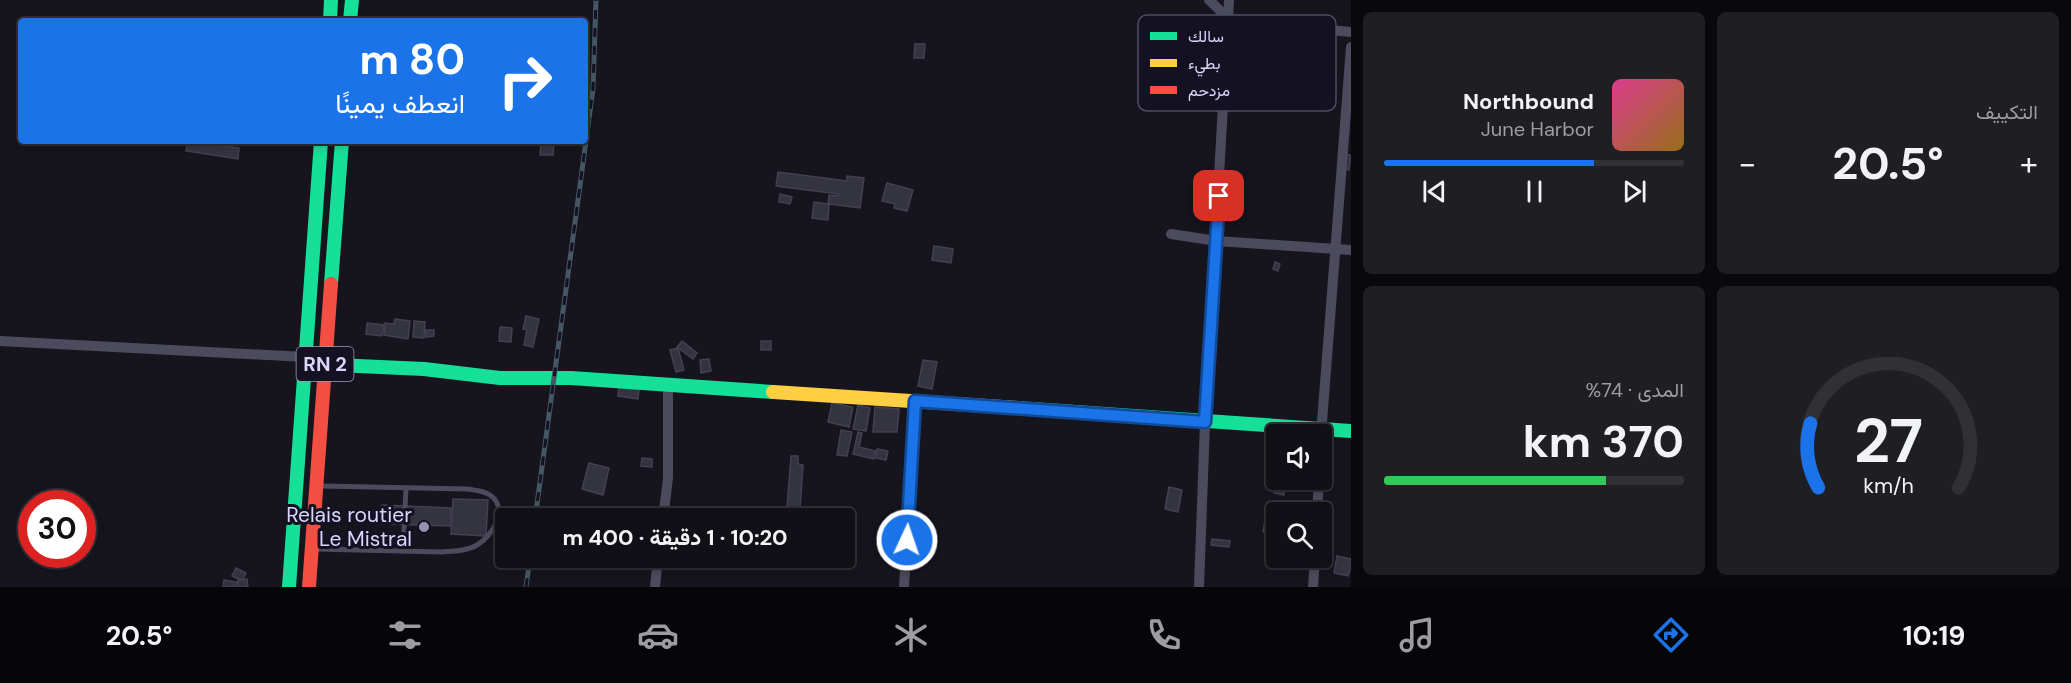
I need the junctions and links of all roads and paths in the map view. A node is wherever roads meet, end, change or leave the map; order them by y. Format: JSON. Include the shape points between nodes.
{"nodes":[{"id":1,"x":331,"y":0,"type":"edge"},
{"id":2,"x":352,"y":0,"type":"edge"},
{"id":3,"x":1209,"y":0,"type":"edge"},
{"id":4,"x":1229,"y":0,"type":"edge"},
{"id":5,"x":1225,"y":15,"type":"edge"},
{"id":6,"x":1228,"y":15,"type":"edge"},
{"id":7,"x":330,"y":18,"type":"edge"},
{"id":8,"x":350,"y":18,"type":"edge"},
{"id":9,"x":1336,"y":31,"type":"edge"},
{"id":10,"x":1351,"y":32,"type":"edge"},
{"id":11,"x":1351,"y":47,"type":"edge"},
{"id":12,"x":1223,"y":111,"type":"edge"},
{"id":13,"x":321,"y":144,"type":"edge"},
{"id":14,"x":342,"y":144,"type":"edge"},
{"id":15,"x":1171,"y":234,"type":"dead end"},
{"id":16,"x":1217,"y":241,"type":"junction"},
{"id":17,"x":1336,"y":249,"type":"junction"},
{"id":18,"x":1351,"y":250,"type":"edge"},
{"id":19,"x":0,"y":341,"type":"edge"},
{"id":20,"x":306,"y":357,"type":"junction"},
{"id":21,"x":336,"y":365,"type":"dead end"},
{"id":22,"x":668,"y":385,"type":"junction"},
{"id":23,"x":915,"y":401,"type":"junction"},
{"id":24,"x":1205,"y":422,"type":"junction"},
{"id":25,"x":1323,"y":424,"type":"edge"},
{"id":26,"x":1266,"y":427,"type":"edge"},
{"id":27,"x":1351,"y":431,"type":"edge"},
{"id":28,"x":1332,"y":432,"type":"edge"},
{"id":29,"x":317,"y":486,"type":"junction"},
{"id":30,"x":406,"y":488,"type":"junction"},
{"id":31,"x":664,"y":508,"type":"edge"},
{"id":32,"x":312,"y":549,"type":"junction"},
{"id":33,"x":403,"y":551,"type":"junction"},
{"id":34,"x":657,"y":568,"type":"edge"},
{"id":35,"x":1314,"y":568,"type":"edge"},
{"id":36,"x":289,"y":587,"type":"edge"},
{"id":37,"x":309,"y":587,"type":"edge"},
{"id":38,"x":655,"y":587,"type":"edge"},
{"id":39,"x":904,"y":587,"type":"edge"},
{"id":40,"x":1198,"y":587,"type":"edge"},
{"id":41,"x":1313,"y":587,"type":"edge"}],
"edges":[{"from":1,"to":7,"type":"main road"},
{"from":2,"to":8,"type":"main road"},
{"from":3,"to":5,"type":"street"},
{"from":4,"to":6,"type":"street"},
{"from":9,"to":10,"type":"street"},
{"from":11,"to":17,"type":"street"},
{"from":12,"to":16,"type":"street"},
{"from":13,"to":20,"type":"main road","number":"RN 2"},
{"from":14,"to":29,"type":"main road","number":"RN 2"},
{"from":15,"to":16,"type":"street"},
{"from":16,"to":17,"type":"street"},
{"from":16,"to":24,"type":"street"},
{"from":17,"to":18,"type":"street"},
{"from":17,"to":25,"type":"street"},
{"from":19,"to":20,"type":"street"},
{"from":20,"to":36,"type":"main road","number":"RN 2"},
{"from":21,"to":22,"type":"main road","via":[[500,378]]},
{"from":22,"to":23,"type":"main road"},
{"from":22,"to":31,"type":"street"},
{"from":23,"to":24,"type":"main road"},
{"from":23,"to":39,"type":"street"},
{"from":24,"to":26,"type":"main road"},
{"from":24,"to":40,"type":"street"},
{"from":27,"to":28,"type":"main road"},
{"from":29,"to":30,"type":"lane"},
{"from":29,"to":32,"type":"main road","number":"RN 2"},
{"from":30,"to":33,"type":"lane"},
{"from":30,"to":33,"type":"lane","via":[[467,489],[489,494],[498,512],[495,527],[476,546],[460,551]]},
{"from":32,"to":33,"type":"lane"},
{"from":32,"to":37,"type":"main road","number":"RN 2"},
{"from":34,"to":38,"type":"street"},
{"from":35,"to":41,"type":"street"}]}
